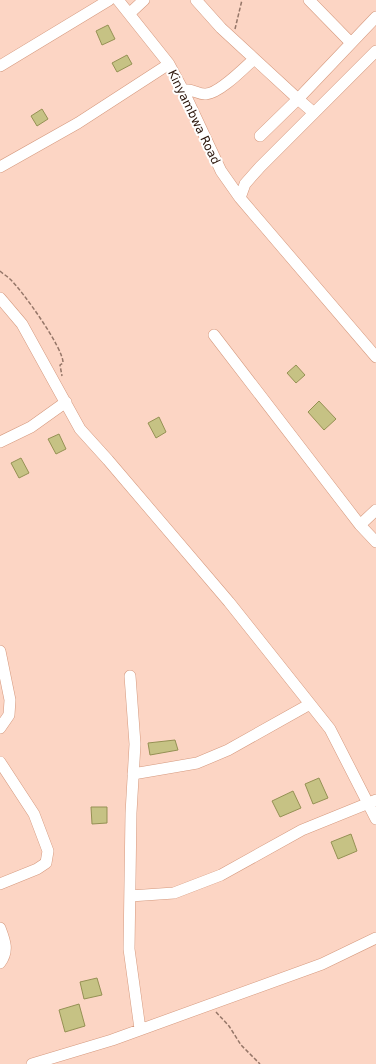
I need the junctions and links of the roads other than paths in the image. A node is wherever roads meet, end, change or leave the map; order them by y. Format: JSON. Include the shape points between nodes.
{"nodes":[{"id":1,"x":109,"y":0,"type":"edge"},
{"id":2,"x":118,"y":0,"type":"edge"},
{"id":3,"x":144,"y":0,"type":"edge"},
{"id":4,"x":196,"y":0,"type":"edge"},
{"id":5,"x":309,"y":0,"type":"edge"},
{"id":6,"x":130,"y":13,"type":"junction"},
{"id":7,"x":376,"y":17,"type":"edge"},
{"id":8,"x":350,"y":43,"type":"junction"},
{"id":9,"x":376,"y":51,"type":"edge"},
{"id":10,"x":254,"y":59,"type":"junction"},
{"id":11,"x":169,"y":64,"type":"junction"},
{"id":12,"x":0,"y":66,"type":"edge"},
{"id":13,"x":183,"y":90,"type":"junction"},
{"id":14,"x":298,"y":99,"type":"junction"},
{"id":15,"x":314,"y":113,"type":"junction"},
{"id":16,"x":260,"y":136,"type":"dead end"},
{"id":17,"x":0,"y":167,"type":"edge"},
{"id":18,"x":240,"y":198,"type":"junction"},
{"id":19,"x":0,"y":298,"type":"edge"},
{"id":20,"x":214,"y":335,"type":"dead end"},
{"id":21,"x":376,"y":357,"type":"edge"},
{"id":22,"x":66,"y":402,"type":"junction"},
{"id":23,"x":0,"y":442,"type":"edge"},
{"id":24,"x":376,"y":510,"type":"edge"},
{"id":25,"x":360,"y":525,"type":"junction"},
{"id":26,"x":376,"y":542,"type":"edge"},
{"id":27,"x":0,"y":651,"type":"edge"},
{"id":28,"x":130,"y":676,"type":"dead end"},
{"id":29,"x":310,"y":704,"type":"junction"},
{"id":30,"x":0,"y":728,"type":"edge"},
{"id":31,"x":0,"y":762,"type":"edge"},
{"id":32,"x":133,"y":774,"type":"junction"},
{"id":33,"x":372,"y":802,"type":"edge"},
{"id":34,"x":376,"y":819,"type":"edge"},
{"id":35,"x":0,"y":884,"type":"edge"},
{"id":36,"x":130,"y":896,"type":"junction"},
{"id":37,"x":0,"y":928,"type":"edge"},
{"id":38,"x":376,"y":938,"type":"edge"},
{"id":39,"x":0,"y":963,"type":"edge"},
{"id":40,"x":140,"y":1029,"type":"junction"},
{"id":41,"x":32,"y":1064,"type":"edge"}],
"edges":[{"from":1,"to":12,"type":"street"},
{"from":2,"to":6,"type":"street","name":"Kinyambwa Road"},
{"from":3,"to":6,"type":"street"},
{"from":4,"to":10,"type":"street"},
{"from":5,"to":8,"type":"street"},
{"from":6,"to":11,"type":"street","name":"Kinyambwa Road"},
{"from":7,"to":8,"type":"street"},
{"from":8,"to":14,"type":"street"},
{"from":9,"to":15,"type":"street"},
{"from":10,"to":13,"type":"street","via":[[230,82],[210,93],[205,95],[190,88]]},
{"from":10,"to":14,"type":"street"},
{"from":11,"to":13,"type":"street","name":"Kinyambwa Road"},
{"from":11,"to":17,"type":"street","via":[[78,123]]},
{"from":13,"to":18,"type":"street","name":"Kinyambwa Road","via":[[221,171]]},
{"from":14,"to":15,"type":"street"},
{"from":14,"to":16,"type":"street"},
{"from":15,"to":18,"type":"street","via":[[250,178],[241,190]]},
{"from":18,"to":21,"type":"street","name":"Kinyambwa Road"},
{"from":19,"to":22,"type":"street","via":[[22,324]]},
{"from":20,"to":25,"type":"street"},
{"from":22,"to":23,"type":"street","via":[[31,428]]},
{"from":22,"to":29,"type":"street","via":[[71,416],[80,429],[228,602]]},
{"from":24,"to":25,"type":"street"},
{"from":25,"to":26,"type":"street"},
{"from":27,"to":30,"type":"street","via":[[10,700],[9,715]]},
{"from":28,"to":32,"type":"street","via":[[135,744]]},
{"from":29,"to":32,"type":"street","via":[[228,750],[197,763]]},
{"from":29,"to":33,"type":"street","via":[[330,729]]},
{"from":31,"to":35,"type":"street","via":[[34,814],[48,851],[46,863]]},
{"from":32,"to":36,"type":"street"},
{"from":33,"to":34,"type":"street"},
{"from":33,"to":36,"type":"street","via":[[302,830],[221,875],[174,893]]},
{"from":36,"to":40,"type":"street","via":[[129,949]]},
{"from":37,"to":39,"type":"street","via":[[6,946],[5,956]]},
{"from":38,"to":40,"type":"street","via":[[322,964]]},
{"from":40,"to":41,"type":"street"}]}
